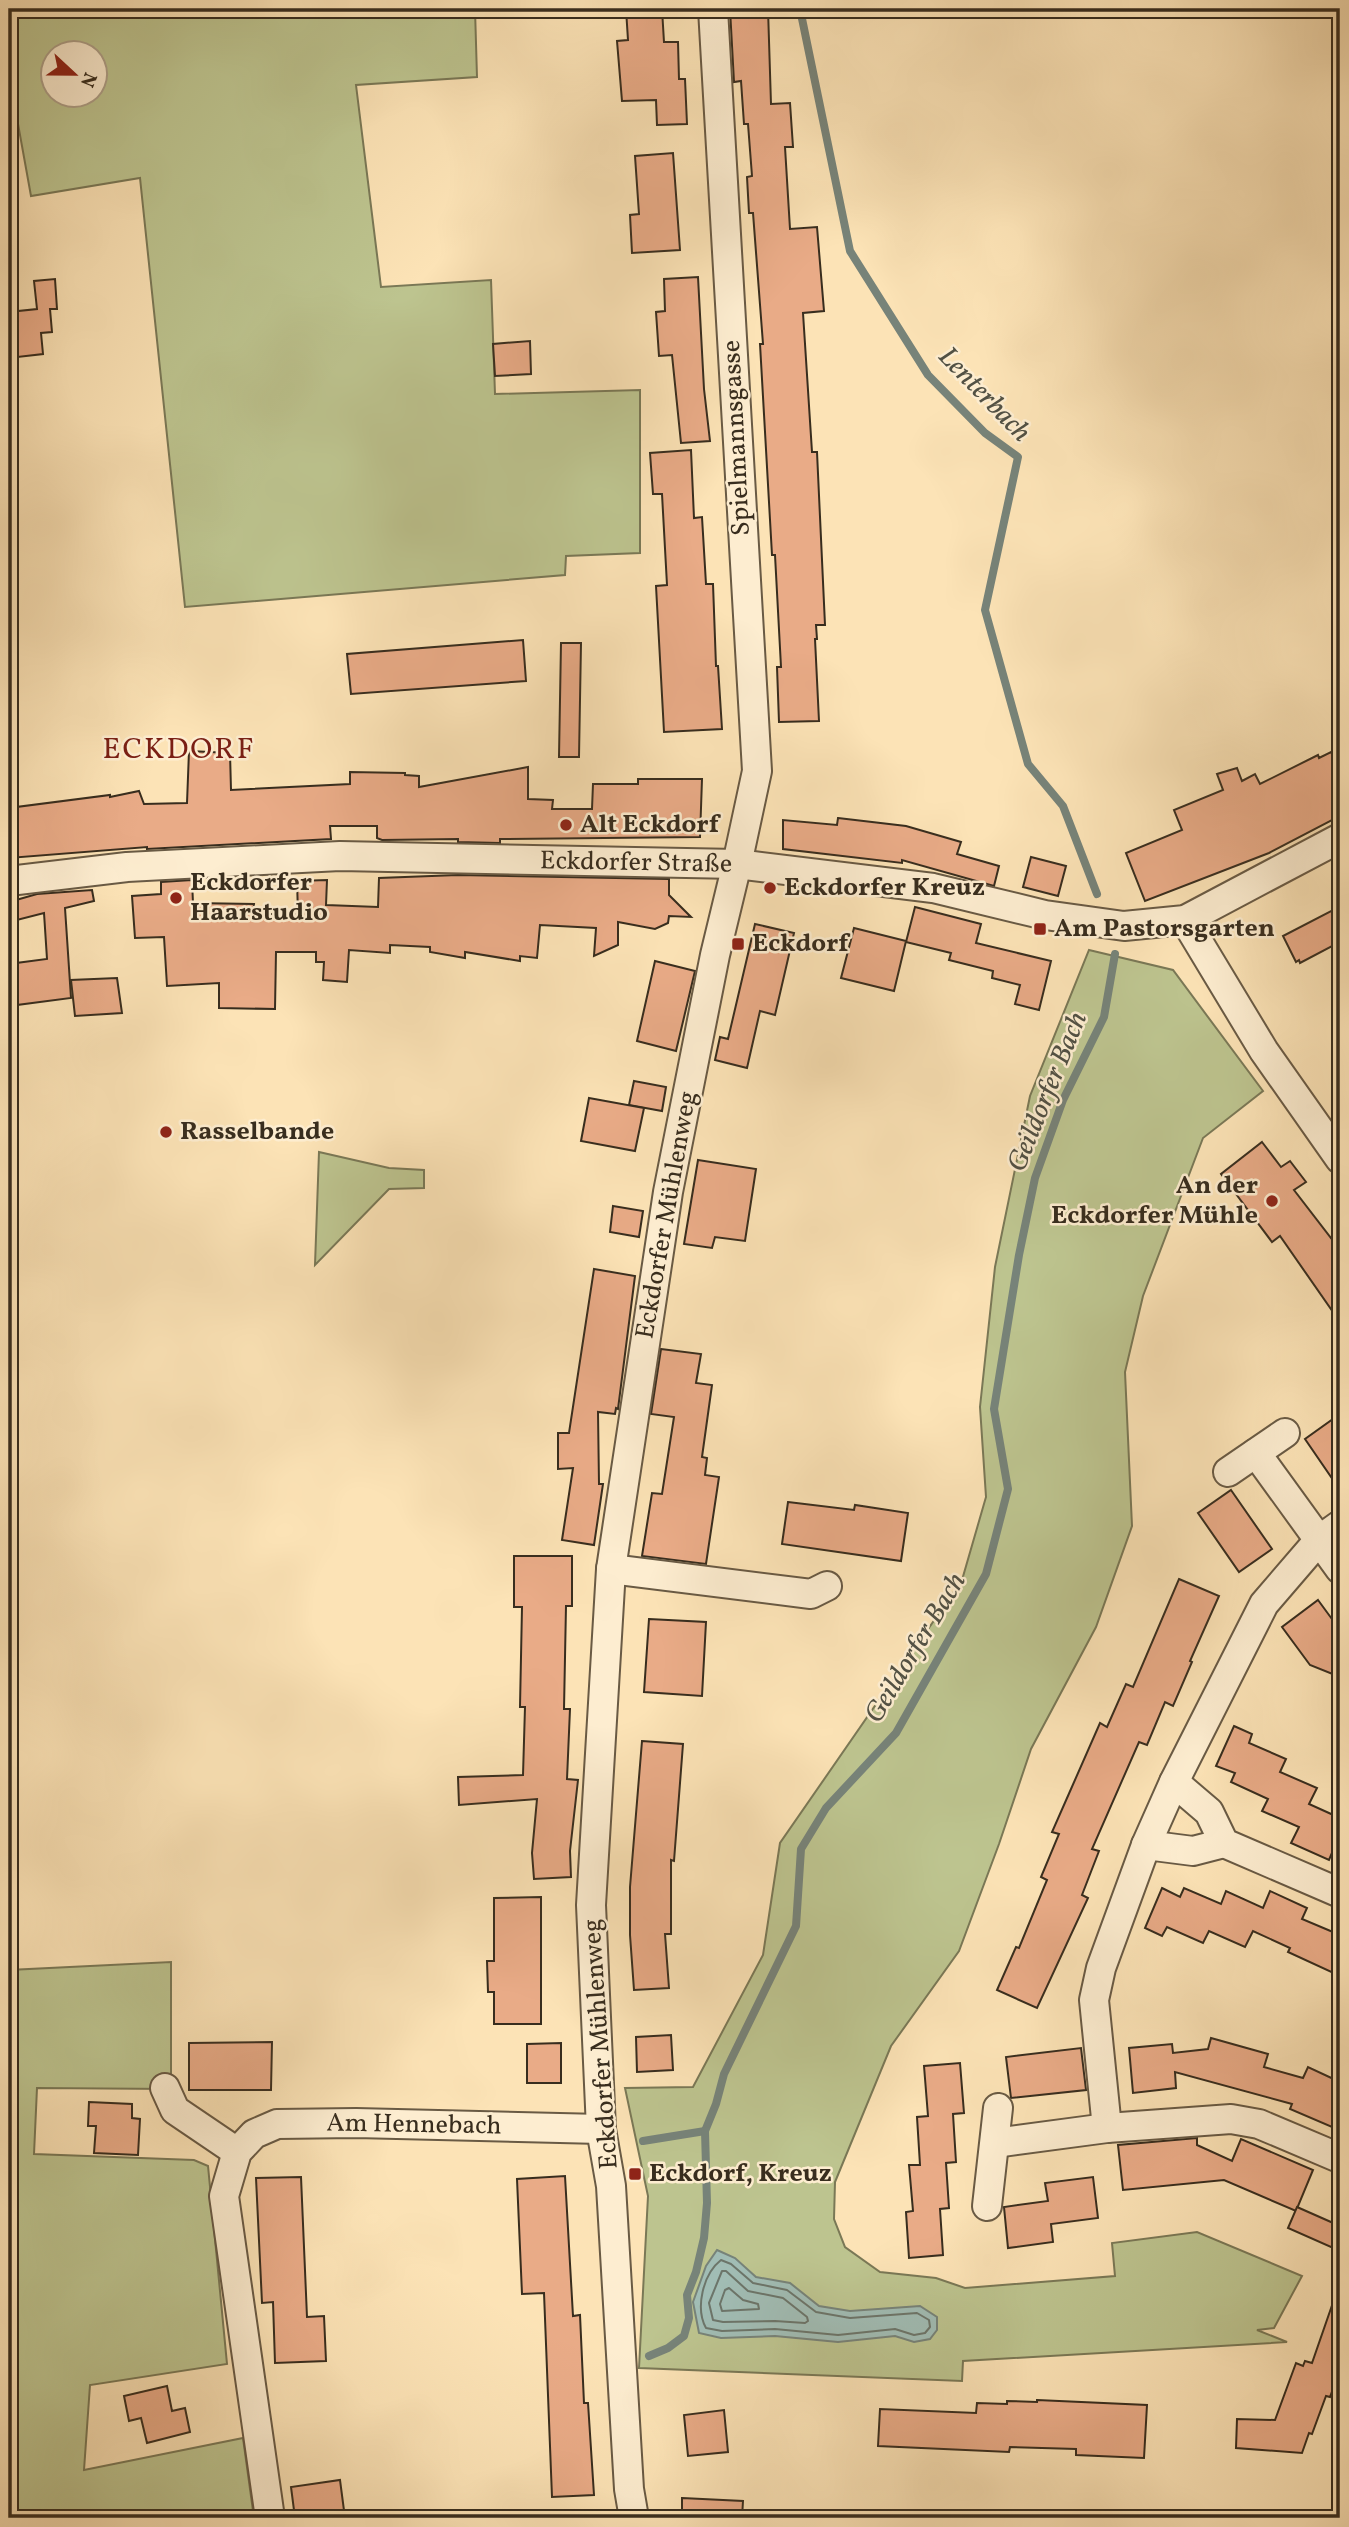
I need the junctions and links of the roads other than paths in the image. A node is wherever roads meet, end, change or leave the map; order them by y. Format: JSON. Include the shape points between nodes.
{"nodes":[{"id":1,"x":713,"y":9,"type":"edge"},
{"id":2,"x":1340,"y":838,"type":"edge"},
{"id":3,"x":737,"y":864,"type":"junction"},
{"id":4,"x":9,"y":881,"type":"edge"},
{"id":5,"x":1185,"y":920,"type":"junction"},
{"id":6,"x":1340,"y":1159,"type":"edge"},
{"id":7,"x":1284,"y":1433,"type":"dead end"},
{"id":8,"x":1256,"y":1453,"type":"junction"},
{"id":9,"x":1228,"y":1472,"type":"dead end"},
{"id":10,"x":1329,"y":1533,"type":"edge"},
{"id":11,"x":611,"y":1569,"type":"junction"},
{"id":12,"x":1340,"y":1569,"type":"edge"},
{"id":13,"x":827,"y":1586,"type":"dead end"},
{"id":14,"x":1174,"y":1782,"type":"junction"},
{"id":15,"x":1224,"y":1843,"type":"junction"},
{"id":16,"x":1146,"y":1845,"type":"junction"},
{"id":17,"x":1340,"y":1893,"type":"edge"},
{"id":18,"x":165,"y":2088,"type":"dead end"},
{"id":19,"x":998,"y":2108,"type":"dead end"},
{"id":20,"x":1107,"y":2128,"type":"junction"},
{"id":21,"x":601,"y":2129,"type":"junction"},
{"id":22,"x":995,"y":2143,"type":"junction"},
{"id":23,"x":237,"y":2152,"type":"junction"},
{"id":24,"x":1337,"y":2157,"type":"dead end"},
{"id":25,"x":986,"y":2206,"type":"dead end"},
{"id":26,"x":270,"y":2518,"type":"edge"},
{"id":27,"x":634,"y":2518,"type":"edge"}],
"edges":[{"from":1,"to":3,"type":"street","name":"Spielmannsgasse","via":[[757,771]]},
{"from":2,"to":5,"type":"street"},
{"from":3,"to":4,"type":"street","name":"Eckdorfer Straße","via":[[340,856],[127,867]]},
{"from":3,"to":5,"type":"street","name":"Eckdorfer Straße","via":[[933,888],[1045,915],[1124,926]]},
{"from":3,"to":11,"type":"street","name":"Eckdorfer Mühlenweg","via":[[667,1192]]},
{"from":5,"to":6,"type":"street","via":[[1264,1051]]},
{"from":7,"to":8,"type":"street"},
{"from":8,"to":9,"type":"street"},
{"from":8,"to":10,"type":"street"},
{"from":10,"to":12,"type":"street"},
{"from":10,"to":14,"type":"street","via":[[1264,1604]]},
{"from":11,"to":13,"type":"street","via":[[811,1594]]},
{"from":11,"to":21,"type":"street","name":"Eckdorfer Mühlenweg","via":[[591,1905]]},
{"from":14,"to":15,"type":"street","via":[[1209,1812]]},
{"from":14,"to":16,"type":"street"},
{"from":15,"to":16,"type":"street","via":[[1193,1852]]},
{"from":15,"to":17,"type":"street"},
{"from":16,"to":20,"type":"street","via":[[1101,1968],[1094,2000]]},
{"from":18,"to":23,"type":"street","via":[[175,2110]]},
{"from":19,"to":22,"type":"street"},
{"from":20,"to":22,"type":"street"},
{"from":20,"to":24,"type":"street","via":[[1231,2119],[1259,2124]]},
{"from":21,"to":23,"type":"street","name":"Am Hennebach","via":[[277,2124],[254,2134]]},
{"from":21,"to":27,"type":"street","name":"Eckdorfer Mühlenweg","via":[[611,2186]]},
{"from":22,"to":25,"type":"street"},
{"from":23,"to":26,"type":"street","via":[[225,2196]]}]}
